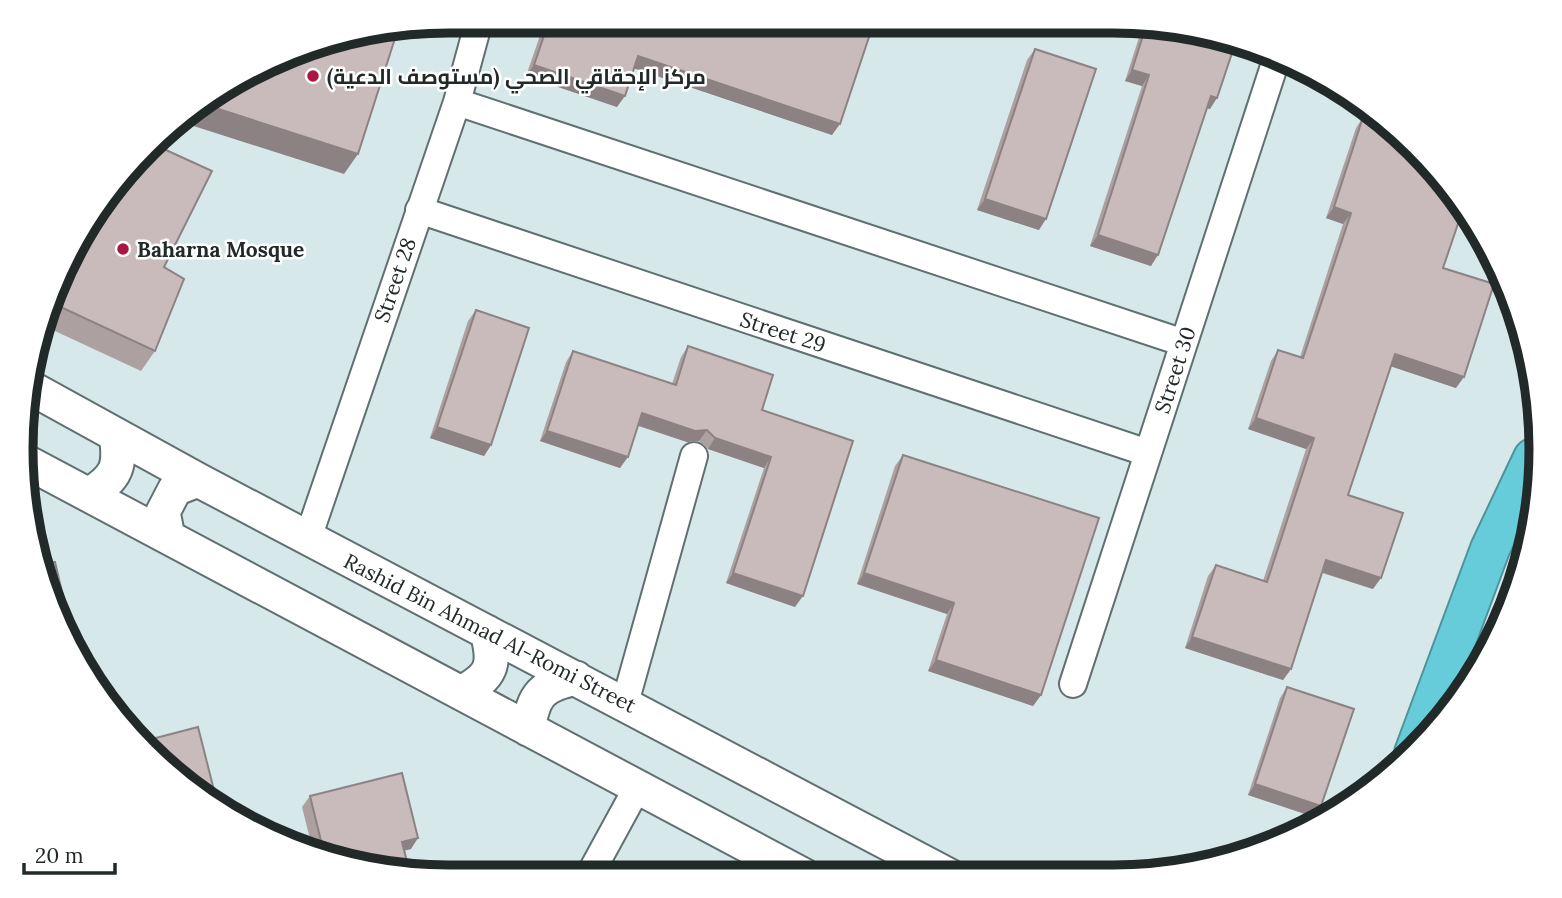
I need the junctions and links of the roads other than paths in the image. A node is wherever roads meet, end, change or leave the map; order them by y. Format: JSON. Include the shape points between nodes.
{"nodes":[{"id":1,"x":476,"y":33,"type":"edge"},
{"id":2,"x":1274,"y":66,"type":"edge"},
{"id":3,"x":457,"y":102,"type":"junction"},
{"id":4,"x":419,"y":210,"type":"junction"},
{"id":5,"x":1184,"y":343,"type":"junction"},
{"id":6,"x":38,"y":392,"type":"edge"},
{"id":7,"x":116,"y":435,"type":"junction"},
{"id":8,"x":1148,"y":453,"type":"junction"},
{"id":9,"x":694,"y":456,"type":"dead end"},
{"id":10,"x":34,"y":466,"type":"edge"},
{"id":11,"x":1528,"y":468,"type":"edge"},
{"id":12,"x":198,"y":480,"type":"junction"},
{"id":13,"x":89,"y":495,"type":"junction"},
{"id":14,"x":168,"y":537,"type":"junction"},
{"id":15,"x":308,"y":538,"type":"junction"},
{"id":16,"x":487,"y":632,"type":"junction"},
{"id":17,"x":576,"y":678,"type":"junction"},
{"id":18,"x":1073,"y":684,"type":"dead end"},
{"id":19,"x":461,"y":693,"type":"junction"},
{"id":20,"x":625,"y":702,"type":"junction"},
{"id":21,"x":1426,"y":723,"type":"edge"},
{"id":22,"x":527,"y":729,"type":"junction"},
{"id":23,"x":638,"y":788,"type":"junction"},
{"id":24,"x":595,"y":865,"type":"edge"},
{"id":25,"x":784,"y":865,"type":"edge"},
{"id":26,"x":929,"y":865,"type":"edge"}],
"edges":[{"from":1,"to":3,"type":"street","name":"Street 28"},
{"from":2,"to":5,"type":"street","name":"Street 30"},
{"from":3,"to":4,"type":"street","name":"Street 28"},
{"from":3,"to":5,"type":"street"},
{"from":4,"to":8,"type":"street","name":"Street 29"},
{"from":4,"to":15,"type":"street","name":"Street 28"},
{"from":5,"to":8,"type":"street","name":"Street 30"},
{"from":6,"to":7,"type":"street","name":"Rashid Bin Ahmad Al-Romi Street"},
{"from":7,"to":12,"type":"street","name":"Rashid Bin Ahmad Al-Romi Street"},
{"from":7,"to":13,"type":"street","via":[[120,459],[109,481]]},
{"from":8,"to":18,"type":"street","name":"Street 30"},
{"from":9,"to":20,"type":"street"},
{"from":10,"to":13,"type":"street"},
{"from":11,"to":21,"type":"highway","via":[[1490,549]]},
{"from":12,"to":14,"type":"street","via":[[175,489],[163,512]]},
{"from":12,"to":15,"type":"street","name":"Rashid Bin Ahmad Al-Romi Street"},
{"from":13,"to":14,"type":"street"},
{"from":14,"to":19,"type":"street"},
{"from":15,"to":16,"type":"street","name":"Rashid Bin Ahmad Al-Romi Street"},
{"from":16,"to":17,"type":"street","name":"Rashid Bin Ahmad Al-Romi Street"},
{"from":16,"to":19,"type":"street","via":[[494,658],[483,681]]},
{"from":17,"to":20,"type":"street","name":"Rashid Bin Ahmad Al-Romi Street"},
{"from":17,"to":22,"type":"street","via":[[550,684],[532,703]]},
{"from":19,"to":22,"type":"street"},
{"from":20,"to":26,"type":"street","name":"Rashid Bin Ahmad Al-Romi Street"},
{"from":22,"to":23,"type":"street"},
{"from":23,"to":24,"type":"street"},
{"from":23,"to":25,"type":"street"}]}
